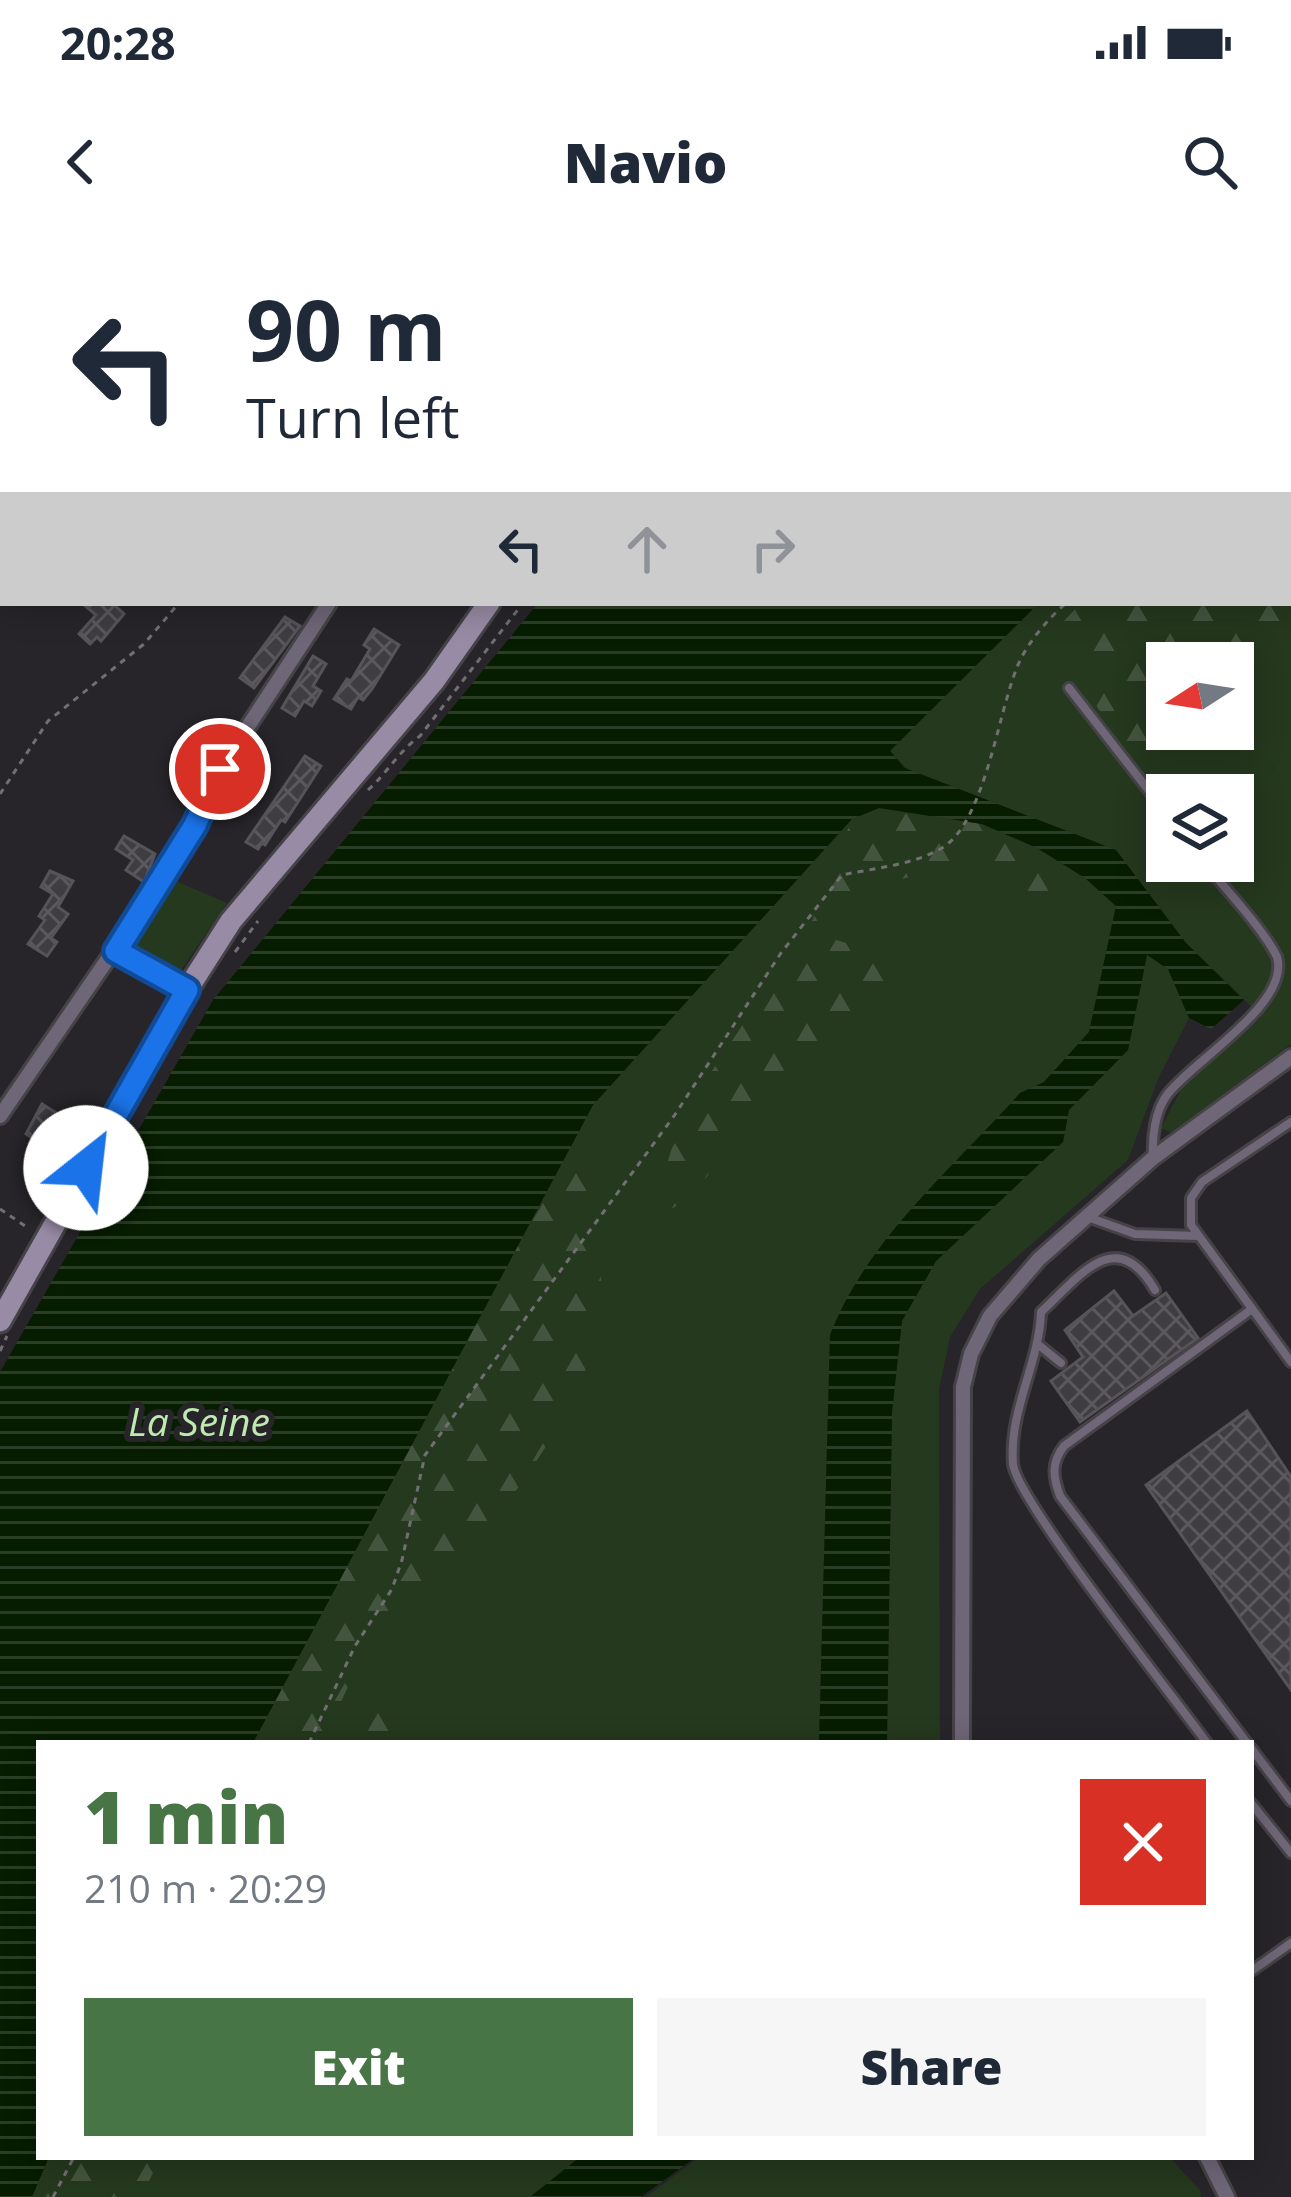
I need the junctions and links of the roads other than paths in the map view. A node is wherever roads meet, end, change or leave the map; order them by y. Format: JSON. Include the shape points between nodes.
{"nodes":[{"id":1,"x":327,"y":606,"type":"edge"},
{"id":2,"x":487,"y":606,"type":"edge"},
{"id":3,"x":1069,"y":688,"type":"dead end"},
{"id":4,"x":1146,"y":787,"type":"edge"},
{"id":5,"x":1219,"y":882,"type":"edge"},
{"id":6,"x":116,"y":951,"type":"junction"},
{"id":7,"x":187,"y":990,"type":"junction"},
{"id":8,"x":1291,"y":1057,"type":"edge"},
{"id":9,"x":0,"y":1116,"type":"edge"},
{"id":10,"x":1291,"y":1122,"type":"edge"},
{"id":11,"x":1153,"y":1159,"type":"junction"},
{"id":12,"x":1085,"y":1216,"type":"junction"},
{"id":13,"x":1199,"y":1236,"type":"junction"},
{"id":14,"x":1155,"y":1290,"type":"dead end"},
{"id":15,"x":1252,"y":1310,"type":"junction"},
{"id":16,"x":4,"y":1327,"type":"edge"},
{"id":17,"x":1040,"y":1346,"type":"junction"},
{"id":18,"x":1291,"y":1362,"type":"edge"},
{"id":19,"x":1061,"y":1363,"type":"dead end"},
{"id":20,"x":962,"y":1740,"type":"edge"},
{"id":21,"x":1205,"y":1740,"type":"edge"},
{"id":22,"x":1244,"y":1740,"type":"edge"},
{"id":23,"x":1254,"y":1753,"type":"edge"},
{"id":24,"x":1291,"y":1801,"type":"edge"},
{"id":25,"x":1254,"y":1807,"type":"edge"},
{"id":26,"x":1291,"y":1853,"type":"edge"},
{"id":27,"x":1291,"y":1943,"type":"edge"},
{"id":28,"x":1254,"y":1969,"type":"edge"},
{"id":29,"x":1208,"y":2160,"type":"edge"},
{"id":30,"x":1227,"y":2197,"type":"edge"}],
"edges":[{"from":1,"to":6,"type":"street","via":[[220,769],[195,825]]},
{"from":2,"to":7,"type":"street","via":[[434,681],[231,921]]},
{"from":3,"to":4,"type":"lane"},
{"from":5,"to":11,"type":"lane","via":[[1280,960],[1280,982],[1266,1006],[1166,1095]]},
{"from":6,"to":7,"type":"street"},
{"from":6,"to":9,"type":"street"},
{"from":7,"to":16,"type":"street"},
{"from":8,"to":11,"type":"street"},
{"from":10,"to":13,"type":"lane","via":[[1202,1182],[1191,1198]]},
{"from":11,"to":12,"type":"street"},
{"from":12,"to":13,"type":"lane","via":[[1135,1234]]},
{"from":12,"to":20,"type":"street","via":[[1009,1292],[970,1354],[963,1387]]},
{"from":13,"to":15,"type":"lane"},
{"from":14,"to":17,"type":"lane","via":[[1141,1266],[1117,1256],[1098,1260],[1041,1312]]},
{"from":15,"to":18,"type":"lane"},
{"from":15,"to":22,"type":"lane","via":[[1064,1446],[1054,1479]]},
{"from":17,"to":19,"type":"lane"},
{"from":17,"to":21,"type":"lane","via":[[1013,1423],[1013,1471]]},
{"from":23,"to":24,"type":"lane"},
{"from":25,"to":26,"type":"lane"},
{"from":27,"to":28,"type":"lane"},
{"from":29,"to":30,"type":"street"}]}
